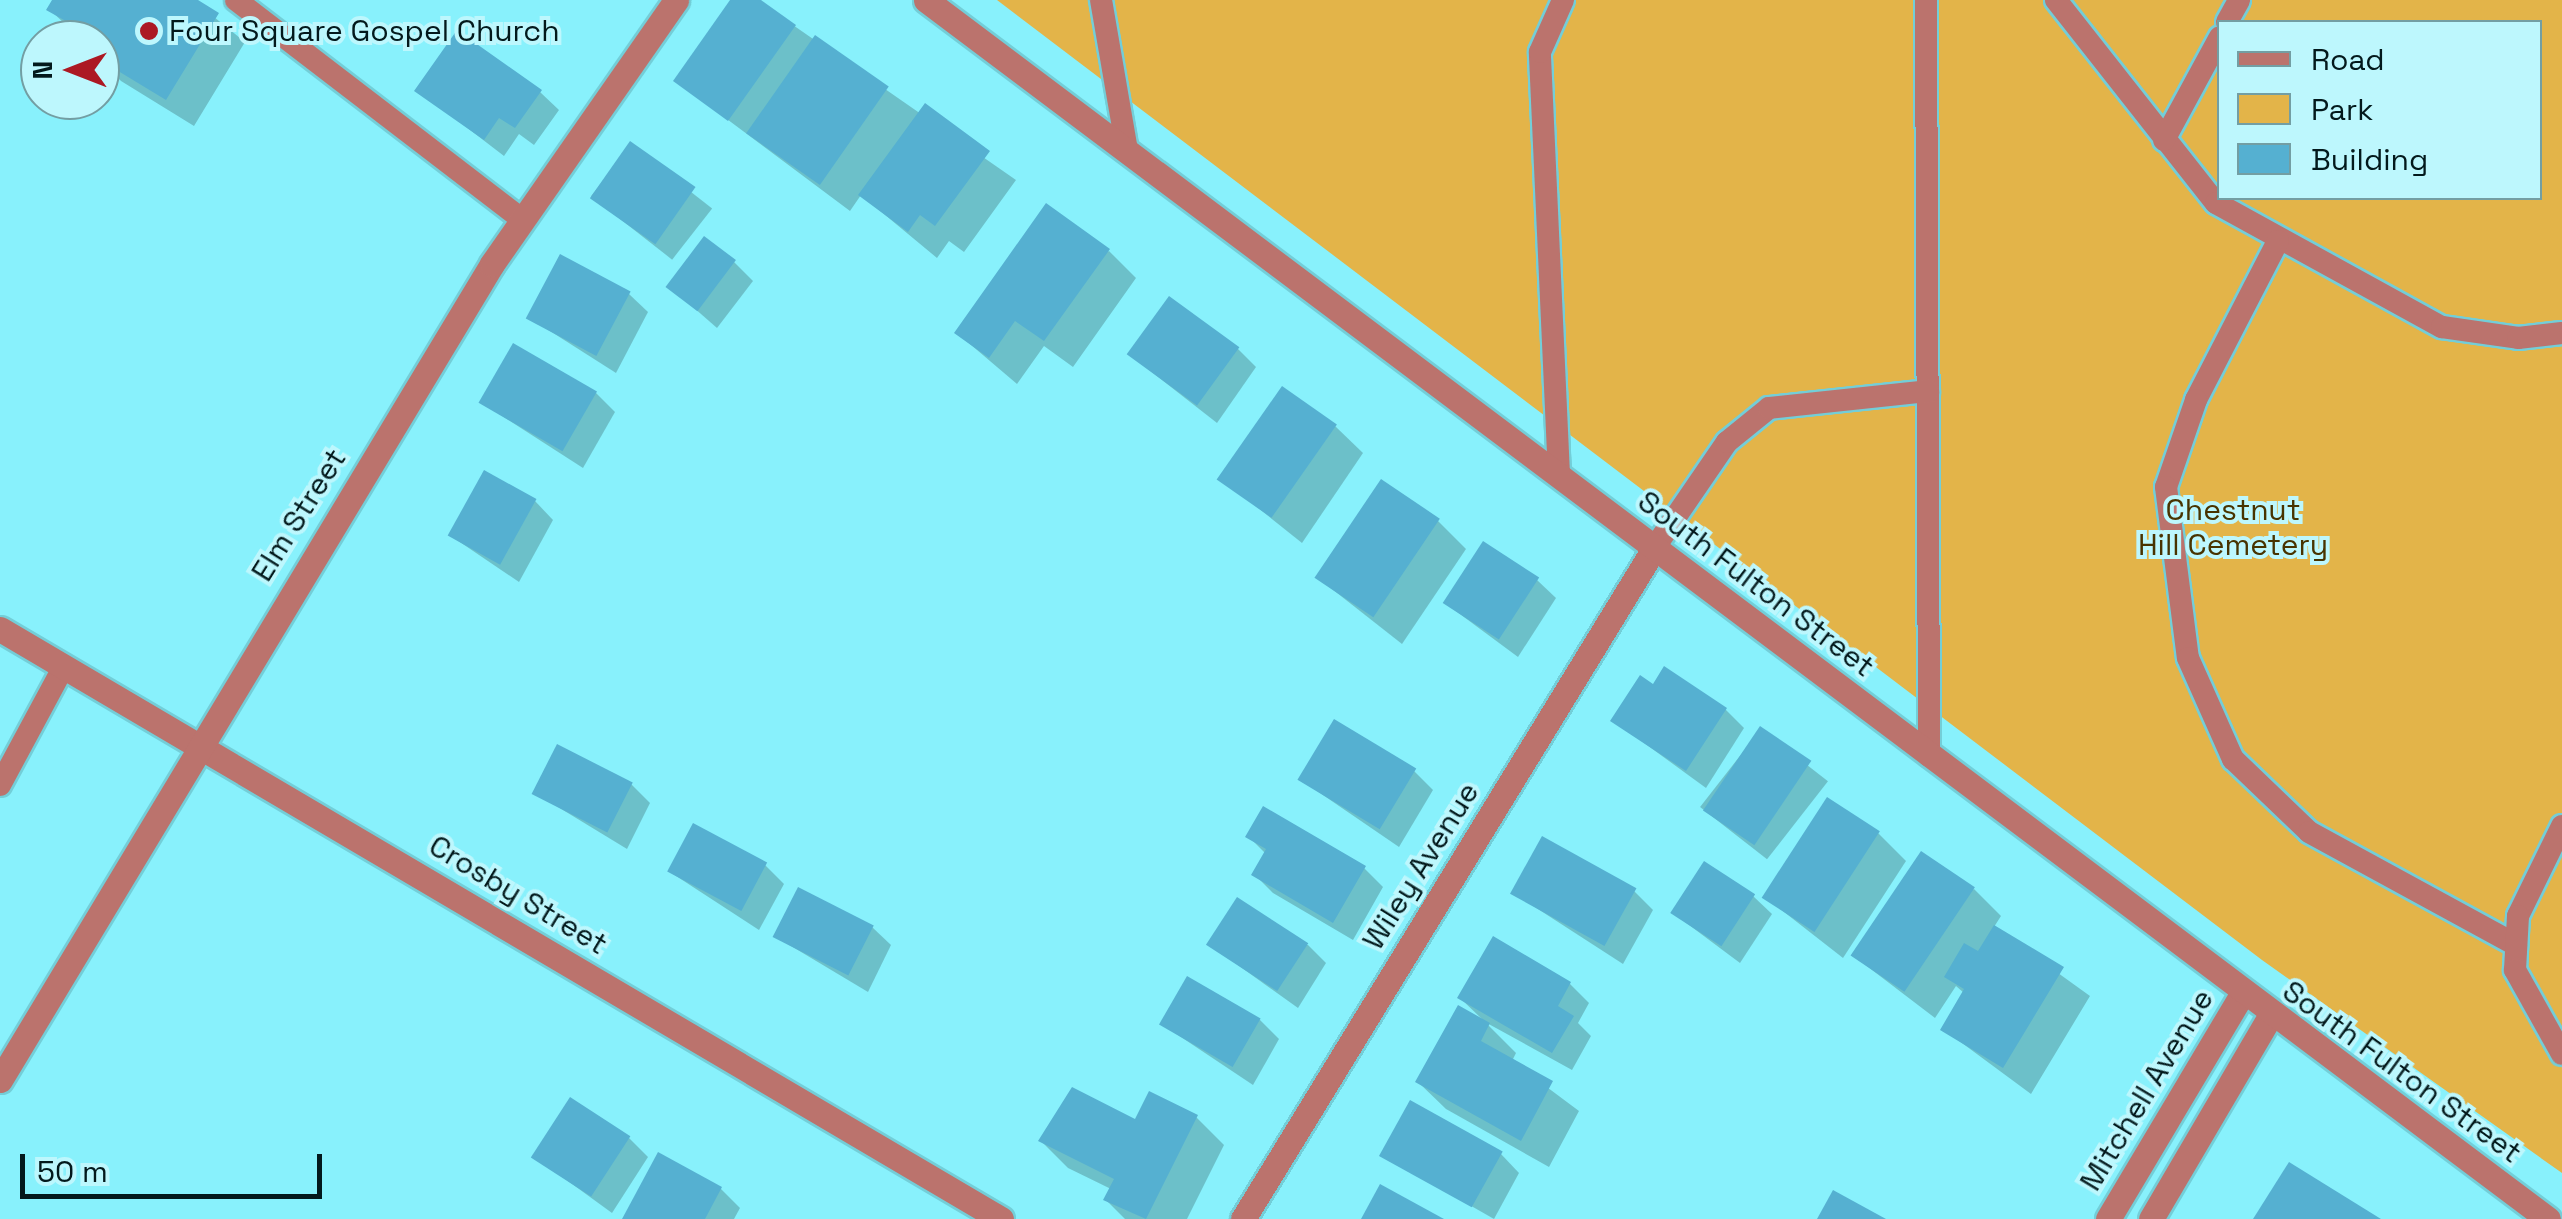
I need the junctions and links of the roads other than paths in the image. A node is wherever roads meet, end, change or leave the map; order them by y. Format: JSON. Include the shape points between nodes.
{"nodes":[{"id":1,"x":236,"y":0,"type":"edge"},
{"id":2,"x":676,"y":0,"type":"edge"},
{"id":3,"x":926,"y":0,"type":"edge"},
{"id":4,"x":1101,"y":0,"type":"edge"},
{"id":5,"x":1563,"y":0,"type":"edge"},
{"id":6,"x":1926,"y":0,"type":"edge"},
{"id":7,"x":2056,"y":0,"type":"edge"},
{"id":8,"x":2217,"y":43,"type":"edge"},
{"id":9,"x":2164,"y":140,"type":"junction"},
{"id":10,"x":1127,"y":150,"type":"junction"},
{"id":11,"x":523,"y":220,"type":"junction"},
{"id":12,"x":2278,"y":241,"type":"junction"},
{"id":13,"x":2562,"y":333,"type":"edge"},
{"id":14,"x":1928,"y":391,"type":"junction"},
{"id":15,"x":1559,"y":475,"type":"junction"},
{"id":16,"x":1655,"y":547,"type":"junction"},
{"id":17,"x":0,"y":630,"type":"edge"},
{"id":18,"x":64,"y":666,"type":"junction"},
{"id":19,"x":197,"y":741,"type":"junction"},
{"id":20,"x":1929,"y":756,"type":"junction"},
{"id":21,"x":0,"y":785,"type":"edge"},
{"id":22,"x":2562,"y":826,"type":"edge"},
{"id":23,"x":2516,"y":945,"type":"junction"},
{"id":24,"x":2242,"y":994,"type":"junction"},
{"id":25,"x":2270,"y":1016,"type":"junction"},
{"id":26,"x":2562,"y":1054,"type":"edge"},
{"id":27,"x":0,"y":1080,"type":"edge"},
{"id":28,"x":1001,"y":1219,"type":"edge"},
{"id":29,"x":1243,"y":1219,"type":"edge"},
{"id":30,"x":2108,"y":1219,"type":"edge"},
{"id":31,"x":2151,"y":1219,"type":"edge"},
{"id":32,"x":2548,"y":1219,"type":"edge"}],
"edges":[{"from":1,"to":11,"type":"lane"},
{"from":2,"to":11,"type":"street","name":"Elm Street"},
{"from":3,"to":10,"type":"street","name":"South Fulton Street"},
{"from":4,"to":10,"type":"lane"},
{"from":5,"to":15,"type":"lane","via":[[1540,52]]},
{"from":6,"to":14,"type":"lane"},
{"from":7,"to":9,"type":"lane"},
{"from":8,"to":9,"type":"lane"},
{"from":9,"to":12,"type":"lane","via":[[2216,203]]},
{"from":10,"to":15,"type":"street","name":"South Fulton Street"},
{"from":11,"to":19,"type":"street","name":"Elm Street"},
{"from":12,"to":13,"type":"lane","via":[[2442,326],[2518,338]]},
{"from":12,"to":23,"type":"lane","via":[[2196,400],[2166,487],[2188,658],[2233,759],[2309,832]]},
{"from":14,"to":16,"type":"lane","via":[[1769,408],[1727,442]]},
{"from":14,"to":20,"type":"lane"},
{"from":15,"to":16,"type":"street","name":"South Fulton Street"},
{"from":16,"to":20,"type":"street","name":"South Fulton Street"},
{"from":16,"to":29,"type":"street","name":"Wiley Avenue"},
{"from":17,"to":18,"type":"street","name":"Crosby Street"},
{"from":18,"to":19,"type":"street","name":"Crosby Street"},
{"from":18,"to":21,"type":"lane"},
{"from":19,"to":27,"type":"street","name":"Elm Street"},
{"from":19,"to":28,"type":"street","name":"Crosby Street"},
{"from":20,"to":24,"type":"street","name":"South Fulton Street"},
{"from":22,"to":23,"type":"lane","via":[[2535,871]]},
{"from":23,"to":26,"type":"lane","via":[[2515,970]]},
{"from":24,"to":25,"type":"street","name":"South Fulton Street"},
{"from":24,"to":30,"type":"street","name":"Mitchell Avenue"},
{"from":25,"to":31,"type":"street"},
{"from":25,"to":32,"type":"street","name":"South Fulton Street"}]}
